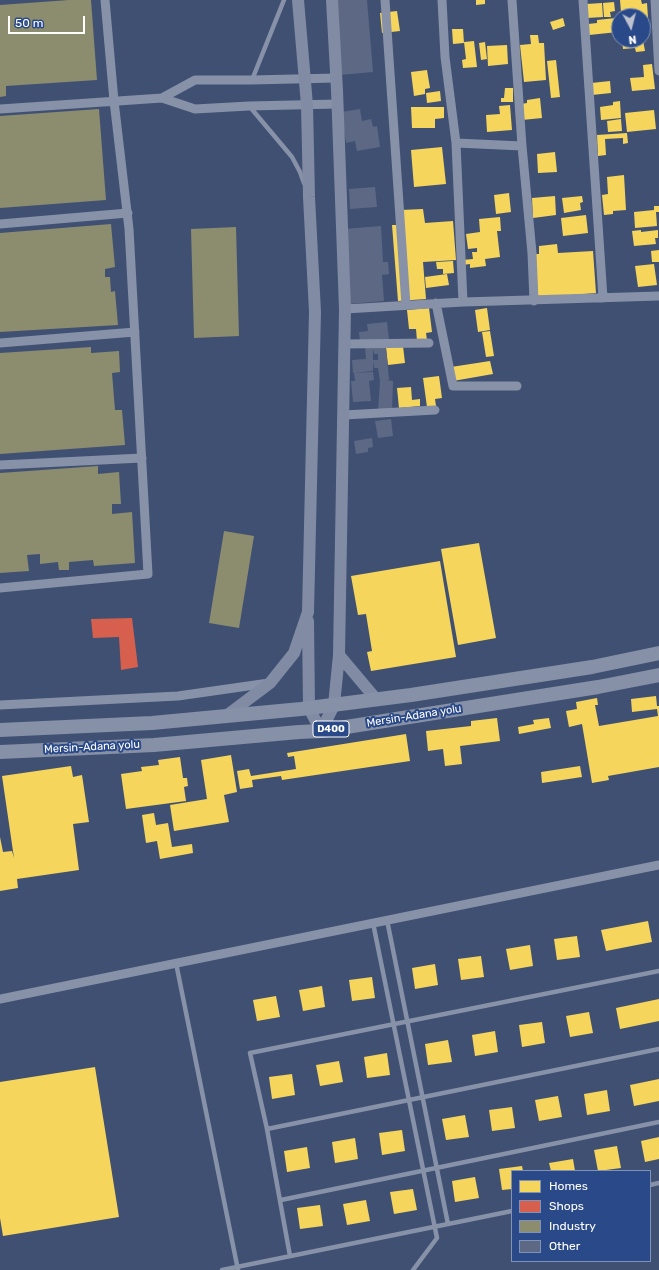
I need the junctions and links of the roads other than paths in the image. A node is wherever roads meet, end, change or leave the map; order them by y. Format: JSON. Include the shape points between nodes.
{"nodes":[{"id":1,"x":105,"y":0,"type":"edge"},
{"id":2,"x":284,"y":0,"type":"edge"},
{"id":3,"x":298,"y":0,"type":"edge"},
{"id":4,"x":332,"y":0,"type":"edge"},
{"id":5,"x":385,"y":0,"type":"edge"},
{"id":6,"x":442,"y":0,"type":"edge"},
{"id":7,"x":512,"y":0,"type":"edge"},
{"id":8,"x":583,"y":0,"type":"edge"},
{"id":9,"x":655,"y":0,"type":"edge"},
{"id":10,"x":659,"y":71,"type":"edge"},
{"id":11,"x":305,"y":78,"type":"junction"},
{"id":12,"x":336,"y":78,"type":"junction"},
{"id":13,"x":252,"y":80,"type":"junction"},
{"id":14,"x":162,"y":98,"type":"junction"},
{"id":15,"x":114,"y":101,"type":"junction"},
{"id":16,"x":338,"y":104,"type":"junction"},
{"id":17,"x":307,"y":105,"type":"junction"},
{"id":18,"x":249,"y":106,"type":"junction"},
{"id":19,"x":0,"y":109,"type":"edge"},
{"id":20,"x":456,"y":143,"type":"junction"},
{"id":21,"x":522,"y":146,"type":"junction"},
{"id":22,"x":309,"y":197,"type":"junction"},
{"id":23,"x":128,"y":213,"type":"junction"},
{"id":24,"x":0,"y":224,"type":"edge"},
{"id":25,"x":659,"y":296,"type":"edge"},
{"id":26,"x":603,"y":298,"type":"junction"},
{"id":27,"x":534,"y":301,"type":"junction"},
{"id":28,"x":463,"y":302,"type":"junction"},
{"id":29,"x":436,"y":303,"type":"junction"},
{"id":30,"x":406,"y":305,"type":"junction"},
{"id":31,"x":345,"y":309,"type":"junction"},
{"id":32,"x":135,"y":332,"type":"junction"},
{"id":33,"x":0,"y":343,"type":"edge"},
{"id":34,"x":429,"y":343,"type":"dead end"},
{"id":35,"x":345,"y":344,"type":"junction"},
{"id":36,"x":517,"y":386,"type":"dead end"},
{"id":37,"x":435,"y":410,"type":"dead end"},
{"id":38,"x":344,"y":415,"type":"junction"},
{"id":39,"x":142,"y":458,"type":"junction"},
{"id":40,"x":0,"y":465,"type":"edge"},
{"id":41,"x":0,"y":588,"type":"edge"},
{"id":42,"x":308,"y":612,"type":"junction"},
{"id":43,"x":659,"y":653,"type":"edge"},
{"id":44,"x":339,"y":655,"type":"junction"},
{"id":45,"x":659,"y":675,"type":"edge"},
{"id":46,"x":270,"y":683,"type":"junction"},
{"id":47,"x":376,"y":699,"type":"junction"},
{"id":48,"x":0,"y":705,"type":"edge"},
{"id":49,"x":334,"y":705,"type":"junction"},
{"id":50,"x":309,"y":708,"type":"junction"},
{"id":51,"x":226,"y":716,"type":"junction"},
{"id":52,"x":0,"y":730,"type":"edge"},
{"id":53,"x":321,"y":731,"type":"junction"},
{"id":54,"x":0,"y":752,"type":"edge"},
{"id":55,"x":659,"y":865,"type":"edge"},
{"id":56,"x":387,"y":920,"type":"junction"},
{"id":57,"x":373,"y":923,"type":"junction"},
{"id":58,"x":176,"y":963,"type":"junction"},
{"id":59,"x":659,"y":971,"type":"edge"},
{"id":60,"x":0,"y":999,"type":"edge"},
{"id":61,"x":408,"y":1021,"type":"junction"},
{"id":62,"x":394,"y":1024,"type":"junction"},
{"id":63,"x":659,"y":1049,"type":"edge"},
{"id":64,"x":423,"y":1097,"type":"junction"},
{"id":65,"x":409,"y":1100,"type":"junction"},
{"id":66,"x":659,"y":1122,"type":"edge"},
{"id":67,"x":267,"y":1129,"type":"junction"},
{"id":68,"x":437,"y":1168,"type":"junction"},
{"id":69,"x":423,"y":1171,"type":"junction"},
{"id":70,"x":281,"y":1200,"type":"junction"},
{"id":71,"x":511,"y":1212,"type":"edge"},
{"id":72,"x":448,"y":1224,"type":"junction"},
{"id":73,"x":434,"y":1226,"type":"junction"},
{"id":74,"x":290,"y":1256,"type":"junction"},
{"id":75,"x":238,"y":1268,"type":"edge"},
{"id":76,"x":222,"y":1270,"type":"edge"},
{"id":77,"x":413,"y":1270,"type":"edge"}],
"edges":[{"from":1,"to":15,"type":"street"},
{"from":2,"to":13,"type":"lane"},
{"from":3,"to":11,"type":"main road"},
{"from":4,"to":12,"type":"main road"},
{"from":5,"to":30,"type":"street"},
{"from":6,"to":20,"type":"street"},
{"from":7,"to":21,"type":"street"},
{"from":8,"to":26,"type":"street"},
{"from":9,"to":10,"type":"street"},
{"from":11,"to":12,"type":"street"},
{"from":11,"to":13,"type":"street"},
{"from":11,"to":17,"type":"main road"},
{"from":12,"to":16,"type":"main road"},
{"from":13,"to":14,"type":"street","via":[[195,80]]},
{"from":14,"to":15,"type":"street"},
{"from":14,"to":18,"type":"street","via":[[195,109]]},
{"from":15,"to":19,"type":"street"},
{"from":15,"to":23,"type":"street"},
{"from":16,"to":17,"type":"street"},
{"from":16,"to":31,"type":"main road"},
{"from":17,"to":18,"type":"street"},
{"from":17,"to":22,"type":"main road"},
{"from":18,"to":22,"type":"lane","via":[[292,157]]},
{"from":20,"to":21,"type":"street"},
{"from":20,"to":28,"type":"street"},
{"from":21,"to":27,"type":"street"},
{"from":22,"to":42,"type":"main road","via":[[315,312]]},
{"from":23,"to":24,"type":"street"},
{"from":23,"to":32,"type":"street"},
{"from":25,"to":26,"type":"street"},
{"from":26,"to":27,"type":"street"},
{"from":27,"to":28,"type":"street"},
{"from":28,"to":29,"type":"street"},
{"from":29,"to":30,"type":"street"},
{"from":29,"to":36,"type":"street","via":[[454,386]]},
{"from":30,"to":31,"type":"street"},
{"from":31,"to":35,"type":"main road"},
{"from":32,"to":33,"type":"street"},
{"from":32,"to":39,"type":"street"},
{"from":34,"to":35,"type":"street"},
{"from":35,"to":38,"type":"main road"},
{"from":37,"to":38,"type":"street"},
{"from":38,"to":44,"type":"main road"},
{"from":39,"to":40,"type":"street"},
{"from":39,"to":41,"type":"street","via":[[148,574]]},
{"from":42,"to":46,"type":"main road","via":[[294,653]]},
{"from":42,"to":50,"type":"main road"},
{"from":43,"to":47,"type":"highway","name":"Mersin-Adana yolu","number":"D400","via":[[592,667]]},
{"from":44,"to":47,"type":"main road"},
{"from":44,"to":49,"type":"main road"},
{"from":45,"to":53,"type":"highway","name":"Mersin-Adana yolu","number":"D400"},
{"from":46,"to":48,"type":"street","via":[[178,696]]},
{"from":46,"to":51,"type":"main road"},
{"from":47,"to":49,"type":"highway","name":"Mersin-Adana yolu","number":"D400"},
{"from":49,"to":50,"type":"highway","name":"Mersin-Adana yolu","number":"D400"},
{"from":49,"to":53,"type":"main road"},
{"from":50,"to":51,"type":"highway","name":"Mersin-Adana yolu","number":"D400"},
{"from":50,"to":53,"type":"main road"},
{"from":51,"to":52,"type":"highway","name":"Mersin-Adana yolu","number":"D400","via":[[152,723]]},
{"from":53,"to":54,"type":"highway","name":"Mersin-Adana yolu","number":"D400","via":[[154,745]]},
{"from":55,"to":56,"type":"street"},
{"from":56,"to":57,"type":"street"},
{"from":56,"to":61,"type":"lane"},
{"from":57,"to":58,"type":"street"},
{"from":57,"to":62,"type":"lane"},
{"from":58,"to":60,"type":"street"},
{"from":58,"to":75,"type":"lane"},
{"from":59,"to":61,"type":"lane"},
{"from":61,"to":62,"type":"lane"},
{"from":61,"to":64,"type":"lane"},
{"from":62,"to":65,"type":"lane"},
{"from":62,"to":67,"type":"lane","via":[[250,1053]]},
{"from":63,"to":64,"type":"lane"},
{"from":64,"to":65,"type":"lane"},
{"from":64,"to":68,"type":"lane"},
{"from":65,"to":67,"type":"lane"},
{"from":65,"to":69,"type":"lane"},
{"from":66,"to":68,"type":"lane"},
{"from":67,"to":70,"type":"lane"},
{"from":68,"to":69,"type":"lane"},
{"from":68,"to":72,"type":"lane"},
{"from":69,"to":70,"type":"lane"},
{"from":69,"to":73,"type":"lane"},
{"from":70,"to":74,"type":"lane"},
{"from":71,"to":72,"type":"lane"},
{"from":72,"to":73,"type":"lane"},
{"from":73,"to":74,"type":"lane"},
{"from":73,"to":77,"type":"lane","via":[[437,1238]]},
{"from":74,"to":75,"type":"lane"},
{"from":75,"to":76,"type":"lane"}]}
